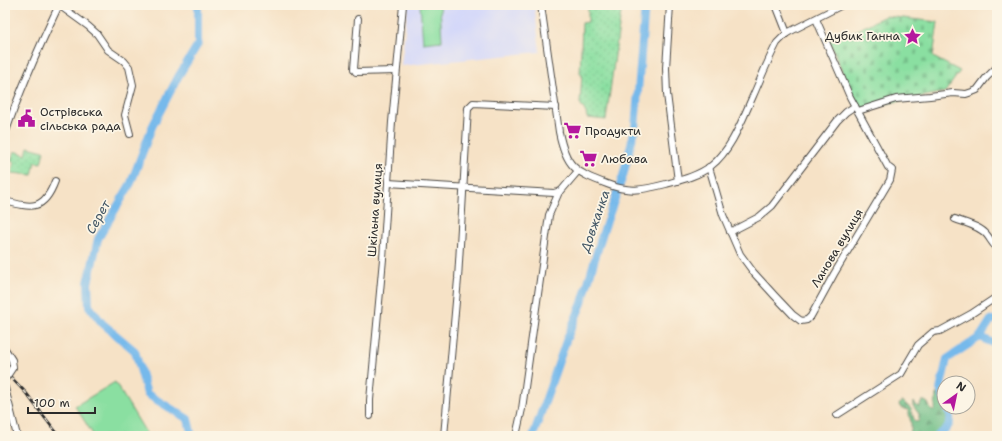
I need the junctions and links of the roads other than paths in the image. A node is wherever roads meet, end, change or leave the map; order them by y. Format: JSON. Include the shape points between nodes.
{"nodes":[{"id":1,"x":59,"y":5,"type":"edge"},
{"id":2,"x":403,"y":5,"type":"edge"},
{"id":3,"x":541,"y":5,"type":"edge"},
{"id":4,"x":670,"y":5,"type":"edge"},
{"id":5,"x":776,"y":5,"type":"edge"},
{"id":6,"x":842,"y":5,"type":"edge"},
{"id":7,"x":816,"y":19,"type":"junction"},
{"id":8,"x":358,"y":20,"type":"dead end"},
{"id":9,"x":787,"y":33,"type":"junction"},
{"id":10,"x":997,"y":68,"type":"edge"},
{"id":11,"x":396,"y":71,"type":"junction"},
{"id":12,"x":556,"y":107,"type":"junction"},
{"id":13,"x":856,"y":109,"type":"junction"},
{"id":14,"x":5,"y":134,"type":"edge"},
{"id":15,"x":130,"y":134,"type":"dead end"},
{"id":16,"x":709,"y":167,"type":"junction"},
{"id":17,"x":578,"y":171,"type":"junction"},
{"id":18,"x":55,"y":181,"type":"dead end"},
{"id":19,"x":678,"y":181,"type":"junction"},
{"id":20,"x":388,"y":183,"type":"junction"},
{"id":21,"x":464,"y":187,"type":"junction"},
{"id":22,"x":559,"y":192,"type":"junction"},
{"id":23,"x":5,"y":201,"type":"edge"},
{"id":24,"x":955,"y":219,"type":"dead end"},
{"id":25,"x":730,"y":232,"type":"junction"},
{"id":26,"x":997,"y":248,"type":"edge"},
{"id":27,"x":997,"y":294,"type":"edge"},
{"id":28,"x":5,"y":349,"type":"edge"},
{"id":29,"x":5,"y":379,"type":"edge"},
{"id":30,"x":5,"y":388,"type":"edge"},
{"id":31,"x":837,"y":415,"type":"dead end"},
{"id":32,"x":370,"y":416,"type":"dead end"},
{"id":33,"x":17,"y":436,"type":"edge"},
{"id":34,"x":444,"y":436,"type":"edge"},
{"id":35,"x":516,"y":436,"type":"edge"}],
"edges":[{"from":1,"to":14,"type":"street","via":[[16,101]]},
{"from":1,"to":15,"type":"street","via":[[88,26],[108,50],[129,67],[133,85],[125,115]]},
{"from":2,"to":11,"type":"street","name":"Шкільна вулиця"},
{"from":3,"to":12,"type":"street"},
{"from":4,"to":19,"type":"street","via":[[667,94]]},
{"from":5,"to":9,"type":"street"},
{"from":6,"to":7,"type":"street"},
{"from":7,"to":9,"type":"street"},
{"from":7,"to":13,"type":"street","name":"Ланова вулиця"},
{"from":8,"to":11,"type":"street","via":[[354,69],[356,72]]},
{"from":9,"to":16,"type":"street","via":[[777,43],[733,138],[719,159]]},
{"from":10,"to":13,"type":"street","via":[[977,90],[966,94],[896,99]]},
{"from":11,"to":20,"type":"street","name":"Шкільна вулиця"},
{"from":12,"to":17,"type":"street","via":[[562,149]]},
{"from":12,"to":21,"type":"street","via":[[470,105]]},
{"from":13,"to":25,"type":"street","via":[[846,112],[837,121],[772,206],[760,217]]},
{"from":13,"to":25,"type":"street","name":"Ланова вулиця","via":[[892,170],[890,180],[807,320],[801,321],[793,315],[754,273],[740,254]]},
{"from":16,"to":19,"type":"street"},
{"from":16,"to":25,"type":"street","name":"Ланова вулиця","via":[[722,215]]},
{"from":17,"to":19,"type":"street","via":[[624,190],[639,190]]},
{"from":17,"to":22,"type":"street"},
{"from":18,"to":23,"type":"street","via":[[51,194],[38,205],[24,206]]},
{"from":20,"to":21,"type":"street"},
{"from":20,"to":32,"type":"street","name":"Шкільна вулиця"},
{"from":21,"to":22,"type":"street"},
{"from":21,"to":34,"type":"street"},
{"from":22,"to":35,"type":"street","via":[[549,215]]},
{"from":24,"to":26,"type":"street","via":[[979,229]]},
{"from":27,"to":31,"type":"street","via":[[971,314],[940,331],[933,332],[918,345],[900,374]]},
{"from":28,"to":29,"type":"street","bridge":true,"via":[[13,367]]},
{"from":30,"to":33,"type":"street"}]}
